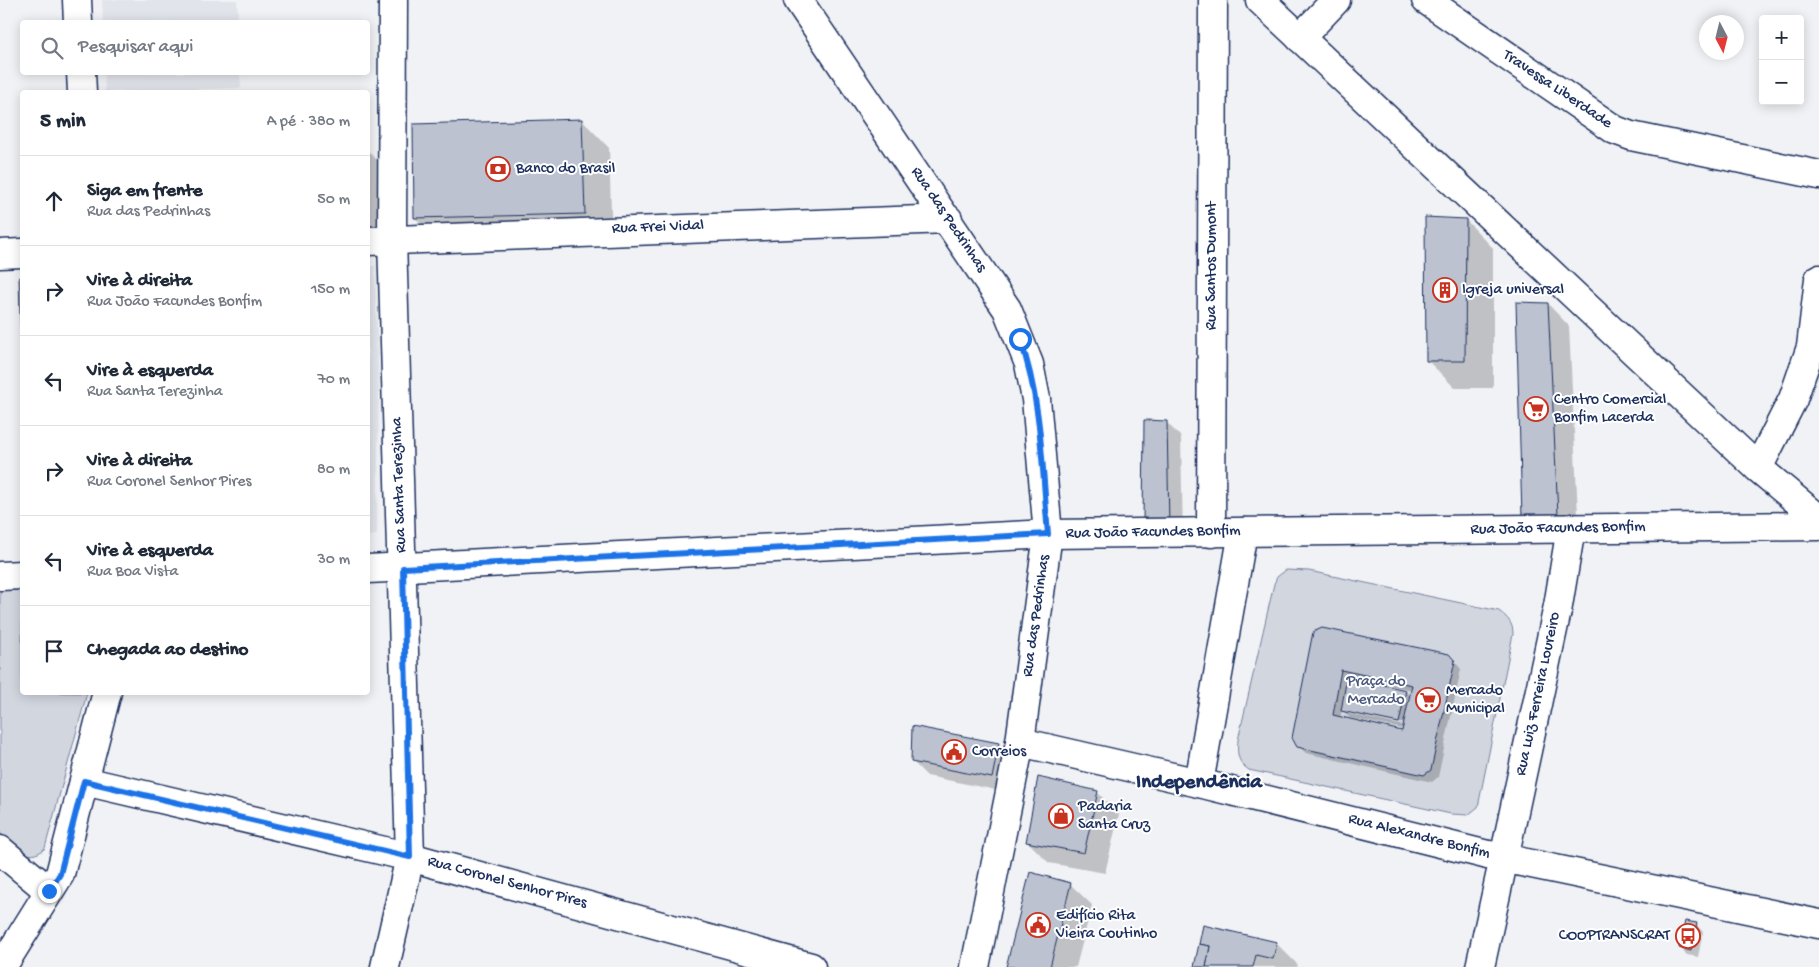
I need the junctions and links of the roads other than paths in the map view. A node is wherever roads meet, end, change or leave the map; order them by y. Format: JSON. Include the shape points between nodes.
{"nodes":[{"id":1,"x":77,"y":0,"type":"edge"},
{"id":2,"x":393,"y":0,"type":"edge"},
{"id":3,"x":798,"y":0,"type":"edge"},
{"id":4,"x":1213,"y":0,"type":"edge"},
{"id":5,"x":1260,"y":0,"type":"edge"},
{"id":6,"x":1426,"y":0,"type":"edge"},
{"id":7,"x":1323,"y":4,"type":"edge"},
{"id":8,"x":78,"y":20,"type":"edge"},
{"id":9,"x":1300,"y":38,"type":"junction"},
{"id":10,"x":81,"y":75,"type":"edge"},
{"id":11,"x":82,"y":90,"type":"edge"},
{"id":12,"x":1819,"y":175,"type":"edge"},
{"id":13,"x":948,"y":219,"type":"junction"},
{"id":14,"x":380,"y":240,"type":"edge"},
{"id":15,"x":20,"y":253,"type":"edge"},
{"id":16,"x":0,"y":254,"type":"edge"},
{"id":17,"x":1819,"y":279,"type":"edge"},
{"id":18,"x":1758,"y":468,"type":"junction"},
{"id":19,"x":1819,"y":519,"type":"edge"},
{"id":20,"x":1819,"y":526,"type":"edge"},
{"id":21,"x":1571,"y":528,"type":"junction"},
{"id":22,"x":1211,"y":532,"type":"junction"},
{"id":23,"x":1243,"y":532,"type":"junction"},
{"id":24,"x":1048,"y":534,"type":"junction"},
{"id":25,"x":403,"y":568,"type":"junction"},
{"id":26,"x":370,"y":569,"type":"edge"},
{"id":27,"x":20,"y":575,"type":"edge"},
{"id":28,"x":0,"y":576,"type":"edge"},
{"id":29,"x":106,"y":695,"type":"edge"},
{"id":30,"x":1020,"y":742,"type":"junction"},
{"id":31,"x":84,"y":781,"type":"junction"},
{"id":32,"x":1199,"y":783,"type":"junction"},
{"id":33,"x":0,"y":850,"type":"edge"},
{"id":34,"x":410,"y":857,"type":"junction"},
{"id":35,"x":1504,"y":858,"type":"junction"},
{"id":36,"x":49,"y":891,"type":"junction"},
{"id":37,"x":1819,"y":924,"type":"edge"},
{"id":38,"x":2,"y":967,"type":"edge"},
{"id":39,"x":385,"y":967,"type":"edge"},
{"id":40,"x":811,"y":967,"type":"edge"},
{"id":41,"x":975,"y":967,"type":"edge"},
{"id":42,"x":1480,"y":967,"type":"edge"}],
"edges":[{"from":1,"to":8,"type":"street"},
{"from":2,"to":14,"type":"street","name":"Rua Santa Terezinha"},
{"from":3,"to":13,"type":"street","name":"Rua das Pedrinhas"},
{"from":4,"to":22,"type":"street","name":"Rua Santos Dumont"},
{"from":5,"to":9,"type":"street"},
{"from":6,"to":12,"type":"street","name":"Travessa Liberdade","via":[[1615,130]]},
{"from":7,"to":9,"type":"street"},
{"from":9,"to":18,"type":"street"},
{"from":10,"to":11,"type":"street"},
{"from":13,"to":14,"type":"street","name":"Rua Frei Vidal"},
{"from":13,"to":24,"type":"street","name":"Rua das Pedrinhas","via":[[1007,309],[1029,364],[1036,399]]},
{"from":14,"to":25,"type":"street","name":"Rua Santa Terezinha"},
{"from":15,"to":16,"type":"street"},
{"from":17,"to":18,"type":"street","via":[[1811,347],[1793,399]]},
{"from":18,"to":19,"type":"street"},
{"from":20,"to":21,"type":"street","name":"Rua João Facundes Bonfim"},
{"from":21,"to":23,"type":"street","name":"Rua João Facundes Bonfim"},
{"from":21,"to":35,"type":"street","name":"Rua Luiz Ferreira Loureiro","via":[[1558,606]]},
{"from":22,"to":23,"type":"street","name":"Rua João Facundes Bonfim"},
{"from":22,"to":24,"type":"street","name":"Rua João Facundes Bonfim"},
{"from":23,"to":32,"type":"street"},
{"from":24,"to":25,"type":"street","name":"Rua João Facundes Bonfim"},
{"from":24,"to":30,"type":"street","name":"Rua das Pedrinhas"},
{"from":25,"to":26,"type":"street","name":"Rua João Facundes Bonfim"},
{"from":25,"to":34,"type":"street","name":"Rua Santa Terezinha"},
{"from":27,"to":28,"type":"street"},
{"from":29,"to":31,"type":"street"},
{"from":30,"to":32,"type":"street","name":"Rua Alexandre Bonfim"},
{"from":30,"to":41,"type":"street","name":"Rua das Pedrinhas"},
{"from":31,"to":34,"type":"street","name":"Rua Coronel Senhor Pires"},
{"from":31,"to":36,"type":"street","via":[[60,874]]},
{"from":32,"to":35,"type":"street","name":"Rua Alexandre Bonfim"},
{"from":33,"to":36,"type":"street"},
{"from":34,"to":39,"type":"street","name":"Rua Santa Terezinha"},
{"from":34,"to":40,"type":"street","name":"Rua Coronel Senhor Pires"},
{"from":35,"to":37,"type":"street","name":"Rua Alexandre Bonfim"},
{"from":35,"to":42,"type":"street","name":"Rua Luiz Ferreira Loureiro"},
{"from":36,"to":38,"type":"street"}]}
